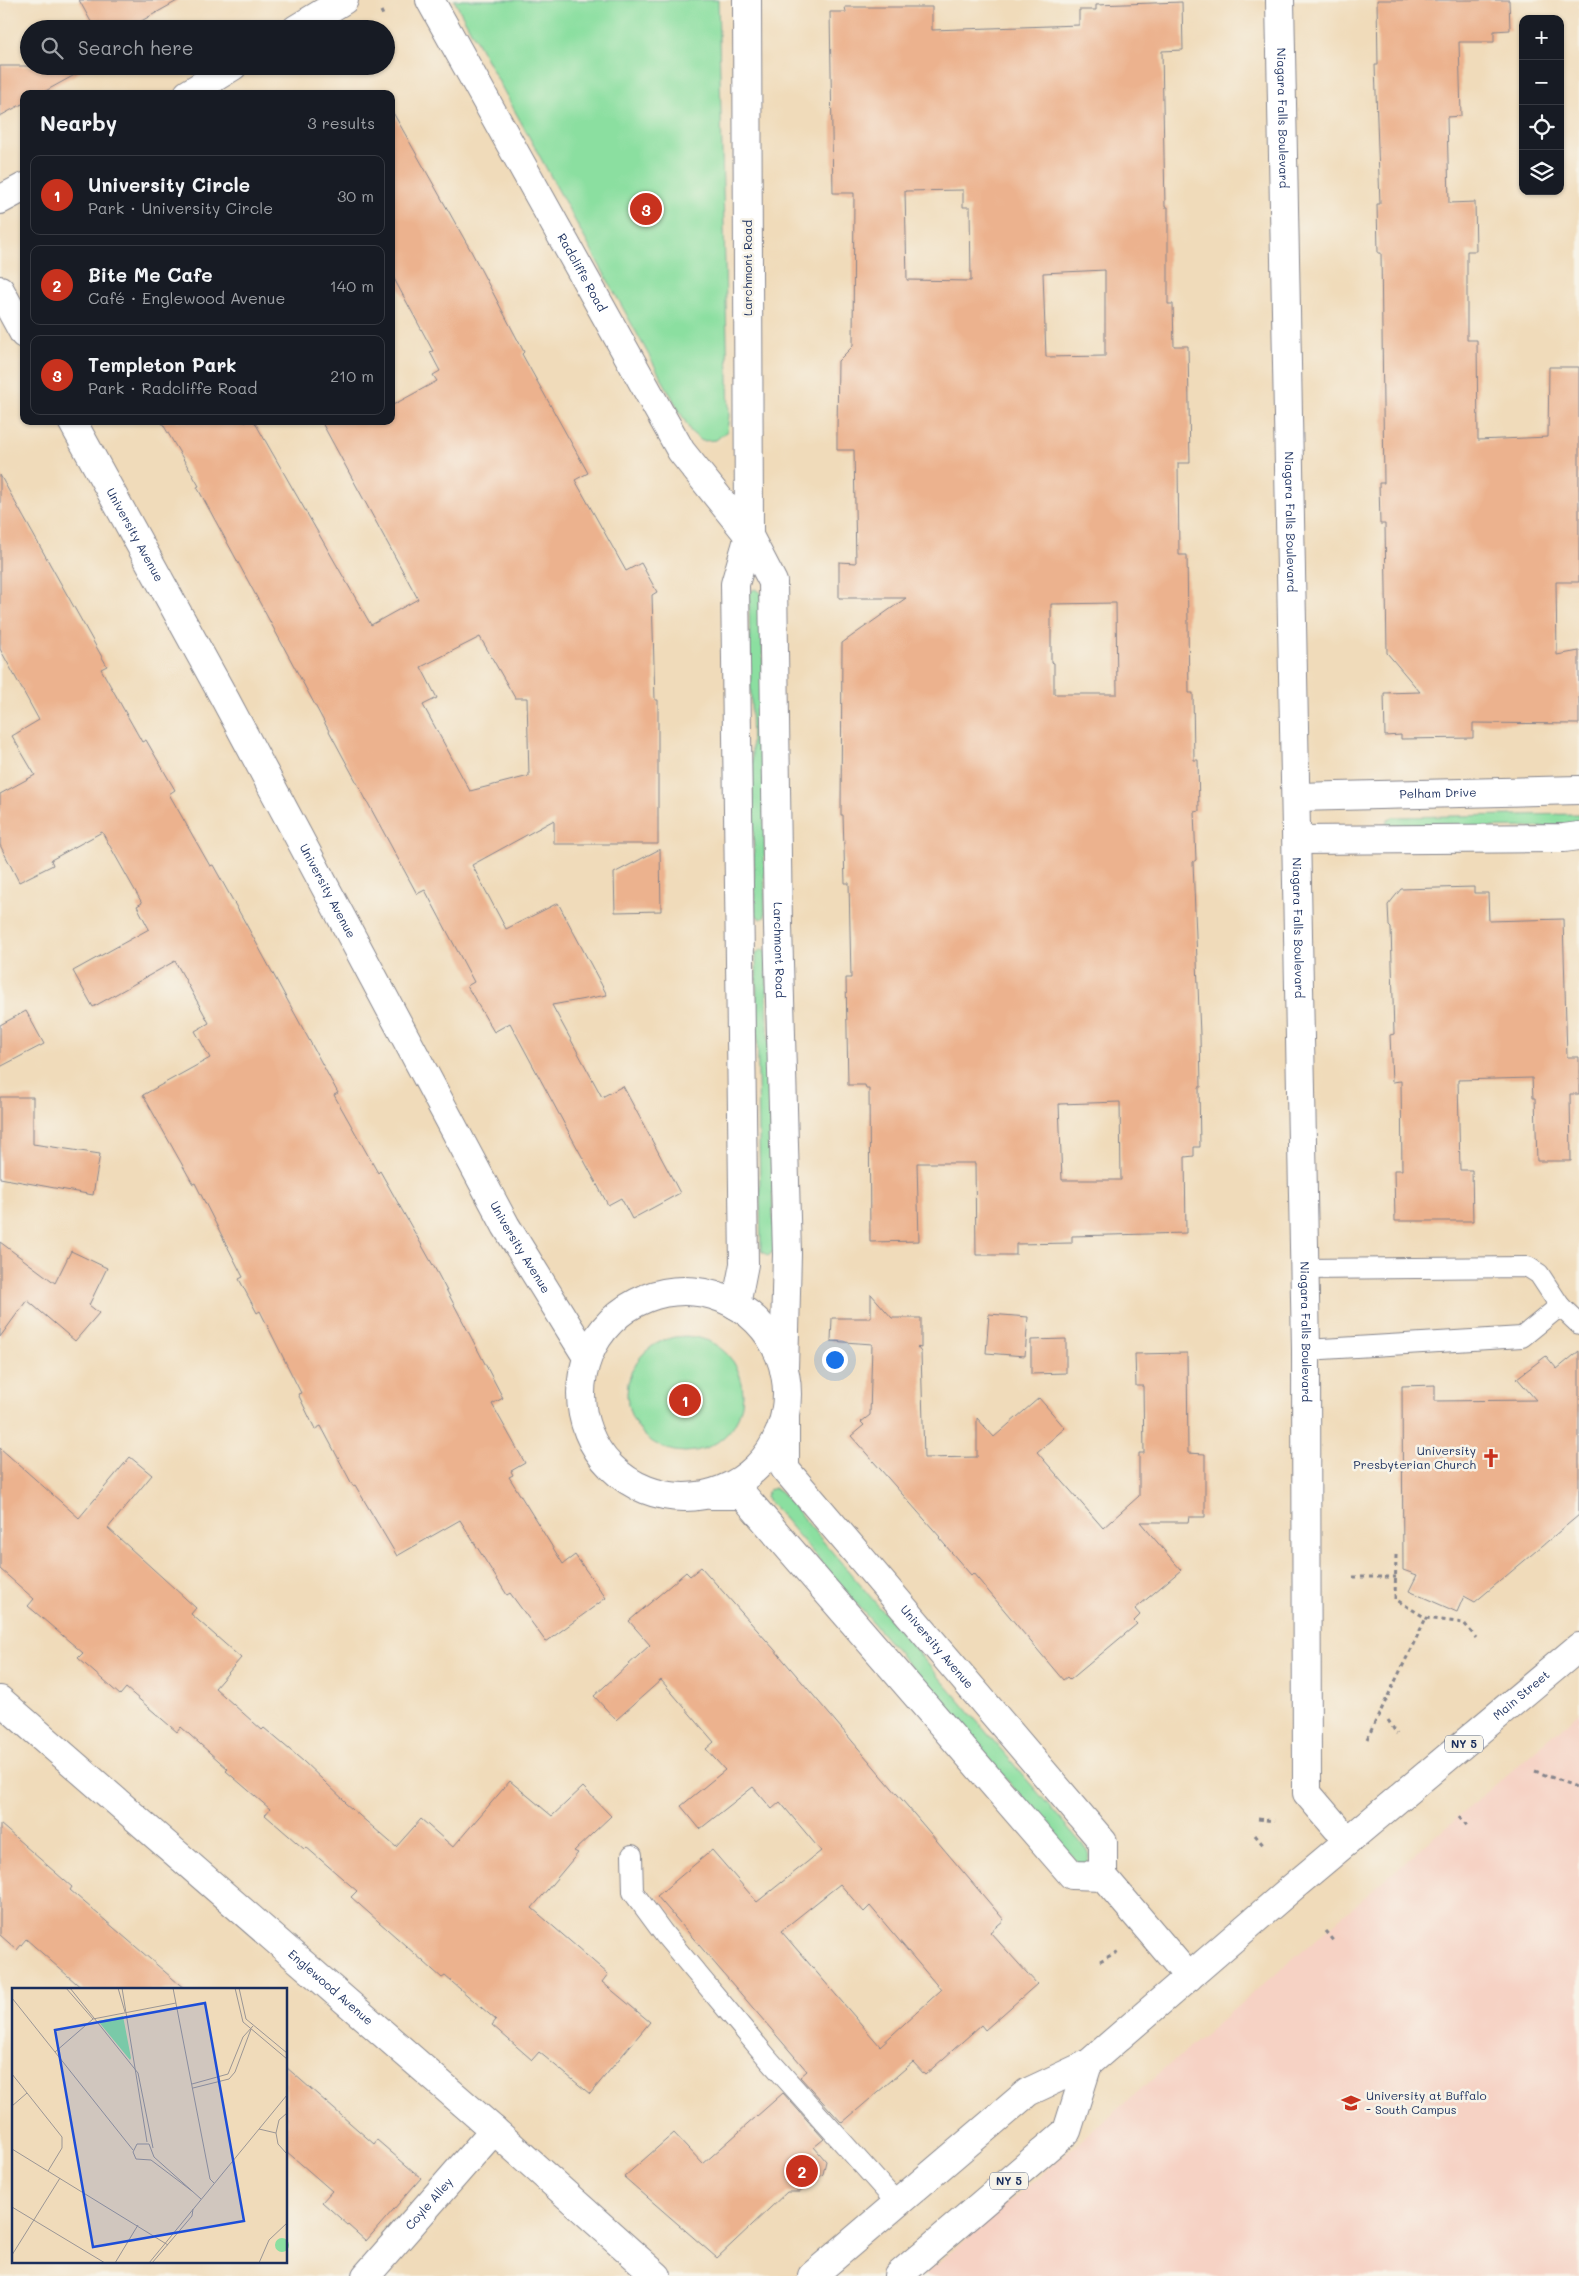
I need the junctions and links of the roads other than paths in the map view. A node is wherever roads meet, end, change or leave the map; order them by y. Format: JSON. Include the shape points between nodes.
{"nodes":[{"id":1,"x":344,"y":0,"type":"edge"},
{"id":2,"x":430,"y":0,"type":"edge"},
{"id":3,"x":748,"y":0,"type":"edge"},
{"id":4,"x":1280,"y":0,"type":"edge"},
{"id":5,"x":311,"y":20,"type":"edge"},
{"id":6,"x":219,"y":75,"type":"edge"},
{"id":7,"x":194,"y":90,"type":"edge"},
{"id":8,"x":20,"y":189,"type":"edge"},
{"id":9,"x":0,"y":200,"type":"edge"},
{"id":10,"x":0,"y":290,"type":"edge"},
{"id":11,"x":20,"y":327,"type":"edge"},
{"id":12,"x":74,"y":425,"type":"edge"},
{"id":13,"x":749,"y":536,"type":"junction"},
{"id":14,"x":1579,"y":790,"type":"edge"},
{"id":15,"x":1297,"y":797,"type":"junction"},
{"id":16,"x":1579,"y":836,"type":"edge"},
{"id":17,"x":1298,"y":840,"type":"junction"},
{"id":18,"x":778,"y":926,"type":"junction"},
{"id":19,"x":740,"y":927,"type":"junction"},
{"id":20,"x":1303,"y":1269,"type":"junction"},
{"id":21,"x":736,"y":1305,"type":"junction"},
{"id":22,"x":1560,"y":1306,"type":"junction"},
{"id":23,"x":1579,"y":1324,"type":"edge"},
{"id":24,"x":1306,"y":1350,"type":"junction"},
{"id":25,"x":587,"y":1357,"type":"junction"},
{"id":26,"x":784,"y":1369,"type":"junction"},
{"id":27,"x":785,"y":1413,"type":"junction"},
{"id":28,"x":708,"y":1494,"type":"junction"},
{"id":29,"x":1579,"y":1647,"type":"edge"},
{"id":30,"x":0,"y":1700,"type":"edge"},
{"id":31,"x":1348,"y":1841,"type":"junction"},
{"id":32,"x":632,"y":1855,"type":"dead end"},
{"id":33,"x":1103,"y":1876,"type":"junction"},
{"id":34,"x":1189,"y":1977,"type":"junction"},
{"id":35,"x":1088,"y":2064,"type":"junction"},
{"id":36,"x":494,"y":2130,"type":"junction"},
{"id":37,"x":896,"y":2202,"type":"junction"},
{"id":38,"x":366,"y":2276,"type":"edge"},
{"id":39,"x":657,"y":2276,"type":"edge"},
{"id":40,"x":812,"y":2276,"type":"edge"},
{"id":41,"x":898,"y":2276,"type":"edge"}],
"edges":[{"from":1,"to":5,"type":"street"},
{"from":2,"to":13,"type":"street","name":"Radcliffe Road","via":[[681,452]]},
{"from":3,"to":13,"type":"street","name":"Larchmont Road"},
{"from":4,"to":15,"type":"street","name":"Niagara Falls Boulevard"},
{"from":6,"to":7,"type":"street"},
{"from":8,"to":9,"type":"street"},
{"from":10,"to":11,"type":"street"},
{"from":12,"to":25,"type":"street","name":"University Avenue","via":[[226,701],[506,1226]]},
{"from":13,"to":18,"type":"street","name":"Larchmont Road","via":[[773,582]]},
{"from":13,"to":19,"type":"street","name":"Larchmont Road","via":[[735,584]]},
{"from":14,"to":15,"type":"street","name":"Pelham Drive"},
{"from":15,"to":17,"type":"street","name":"Niagara Falls Boulevard"},
{"from":16,"to":17,"type":"street"},
{"from":17,"to":20,"type":"street","name":"Niagara Falls Boulevard"},
{"from":18,"to":19,"type":"street"},
{"from":18,"to":26,"type":"street","name":"Larchmont Road","via":[[787,1254]]},
{"from":19,"to":21,"type":"street","name":"Larchmont Road","via":[[744,1264]]},
{"from":20,"to":22,"type":"lane","via":[[1528,1267],[1539,1274]]},
{"from":20,"to":24,"type":"street","name":"Niagara Falls Boulevard"},
{"from":21,"to":25,"type":"street","via":[[710,1294],[681,1291],[653,1295],[627,1308],[605,1327]]},
{"from":21,"to":26,"type":"street","via":[[758,1322],[774,1344]]},
{"from":22,"to":23,"type":"lane"},
{"from":22,"to":24,"type":"lane","via":[[1522,1337]]},
{"from":24,"to":31,"type":"street","name":"Niagara Falls Boulevard","via":[[1307,1793]]},
{"from":25,"to":28,"type":"street","via":[[581,1381],[581,1406],[587,1430],[598,1452],[615,1471],[635,1485],[658,1494],[683,1497]]},
{"from":26,"to":27,"type":"street","via":[[788,1391]]},
{"from":27,"to":28,"type":"street","via":[[779,1436],[767,1456],[730,1486]]},
{"from":27,"to":33,"type":"street","name":"University Avenue","via":[[785,1469],[1103,1842]]},
{"from":28,"to":33,"type":"street","via":[[743,1495],[1072,1875]]},
{"from":29,"to":31,"type":"street","name":"Main Street","number":"NY 5"},
{"from":30,"to":36,"type":"street","name":"Englewood Avenue"},
{"from":31,"to":34,"type":"street","number":"NY 5"},
{"from":32,"to":37,"type":"lane","via":[[633,1892],[664,1934],[770,2061]]},
{"from":33,"to":34,"type":"street"},
{"from":34,"to":35,"type":"street","number":"NY 5"},
{"from":35,"to":37,"type":"street","number":"NY 5","via":[[1028,2092]]},
{"from":35,"to":41,"type":"street","number":"NY 5","via":[[1067,2131]]},
{"from":36,"to":38,"type":"street","name":"Coyle Alley"},
{"from":36,"to":39,"type":"street","name":"Englewood Avenue"},
{"from":37,"to":40,"type":"street","number":"NY 5"}]}
